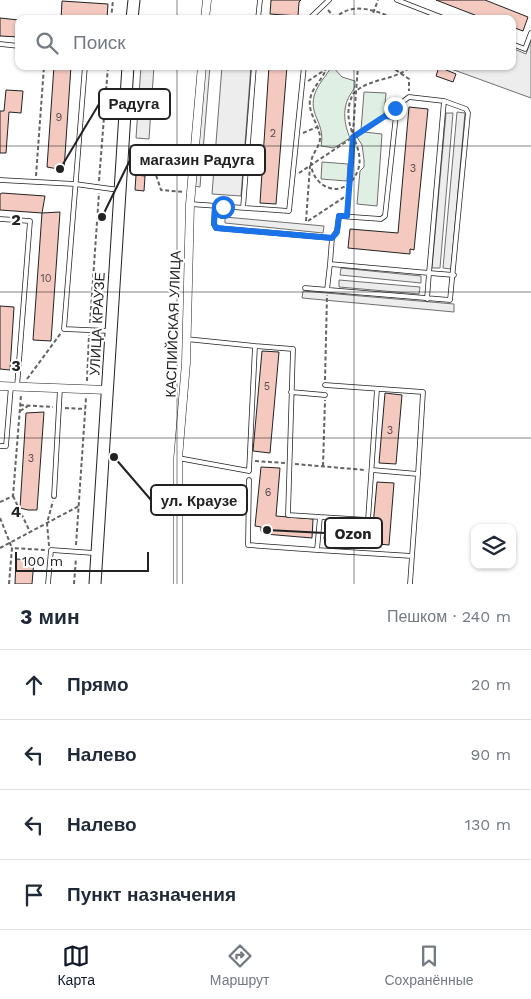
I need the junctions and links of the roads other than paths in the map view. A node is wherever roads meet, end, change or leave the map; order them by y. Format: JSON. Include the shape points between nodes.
{"nodes":[{"id":1,"x":134,"y":0,"type":"edge"},
{"id":2,"x":207,"y":0,"type":"edge"},
{"id":3,"x":260,"y":0,"type":"edge"},
{"id":4,"x":329,"y":0,"type":"edge"},
{"id":5,"x":397,"y":0,"type":"edge"},
{"id":6,"x":132,"y":15,"type":"edge"},
{"id":7,"x":206,"y":15,"type":"edge"},
{"id":8,"x":258,"y":15,"type":"edge"},
{"id":9,"x":313,"y":15,"type":"edge"},
{"id":10,"x":436,"y":15,"type":"edge"},
{"id":11,"x":531,"y":33,"type":"edge"},
{"id":12,"x":0,"y":44,"type":"edge"},
{"id":13,"x":15,"y":46,"type":"edge"},
{"id":14,"x":516,"y":46,"type":"edge"},
{"id":15,"x":85,"y":70,"type":"edge"},
{"id":16,"x":128,"y":70,"type":"edge"},
{"id":17,"x":202,"y":70,"type":"edge"},
{"id":18,"x":254,"y":70,"type":"edge"},
{"id":19,"x":304,"y":70,"type":"edge"},
{"id":20,"x":444,"y":101,"type":"junction"},
{"id":21,"x":0,"y":180,"type":"edge"},
{"id":22,"x":75,"y":184,"type":"junction"},
{"id":23,"x":119,"y":190,"type":"junction"},
{"id":24,"x":190,"y":204,"type":"junction"},
{"id":25,"x":215,"y":206,"type":"junction"},
{"id":26,"x":243,"y":208,"type":"junction"},
{"id":27,"x":0,"y":219,"type":"edge"},
{"id":28,"x":332,"y":238,"type":"junction"},
{"id":29,"x":330,"y":264,"type":"junction"},
{"id":30,"x":429,"y":273,"type":"junction"},
{"id":31,"x":454,"y":276,"type":"junction"},
{"id":32,"x":305,"y":288,"type":"dead end"},
{"id":33,"x":327,"y":290,"type":"junction"},
{"id":34,"x":427,"y":299,"type":"junction"},
{"id":35,"x":112,"y":331,"type":"junction"},
{"id":36,"x":186,"y":339,"type":"junction"},
{"id":37,"x":255,"y":346,"type":"junction"},
{"id":38,"x":325,"y":385,"type":"dead end"},
{"id":39,"x":0,"y":386,"type":"edge"},
{"id":40,"x":17,"y":387,"type":"junction"},
{"id":41,"x":60,"y":388,"type":"junction"},
{"id":42,"x":378,"y":389,"type":"junction"},
{"id":43,"x":108,"y":390,"type":"junction"},
{"id":44,"x":291,"y":392,"type":"junction"},
{"id":45,"x":325,"y":395,"type":"dead end"},
{"id":46,"x":0,"y":446,"type":"edge"},
{"id":47,"x":178,"y":458,"type":"junction"},
{"id":48,"x":372,"y":470,"type":"junction"},
{"id":49,"x":418,"y":474,"type":"junction"},
{"id":50,"x":249,"y":480,"type":"dead end"},
{"id":51,"x":54,"y":496,"type":"road end"},
{"id":52,"x":320,"y":517,"type":"junction"},
{"id":53,"x":317,"y":550,"type":"junction"},
{"id":54,"x":97,"y":553,"type":"junction"},
{"id":55,"x":412,"y":556,"type":"junction"},
{"id":56,"x":48,"y":584,"type":"edge"},
{"id":57,"x":95,"y":584,"type":"edge"},
{"id":58,"x":178,"y":584,"type":"edge"},
{"id":59,"x":410,"y":584,"type":"edge"}],
"edges":[{"from":1,"to":6,"type":"main road"},
{"from":2,"to":7,"type":"street"},
{"from":3,"to":8,"type":"lane"},
{"from":4,"to":9,"type":"lane"},
{"from":5,"to":10,"type":"lane"},
{"from":11,"to":14,"type":"lane","via":[[525,49]]},
{"from":12,"to":13,"type":"lane"},
{"from":15,"to":22,"type":"lane"},
{"from":16,"to":23,"type":"main road","name":"УЛИЦА КРАУЗЕ"},
{"from":17,"to":24,"type":"street","name":"КАСПИЙСКАЯ УЛИЦА"},
{"from":18,"to":26,"type":"lane"},
{"from":19,"to":26,"type":"lane","via":[[289,211]]},
{"from":20,"to":28,"type":"lane","via":[[408,98],[395,108],[385,216],[381,219],[339,216],[337,232]]},
{"from":20,"to":30,"type":"lane"},
{"from":20,"to":31,"type":"lane","via":[[468,112]]},
{"from":21,"to":22,"type":"lane"},
{"from":22,"to":23,"type":"lane"},
{"from":22,"to":35,"type":"lane","via":[[64,329]]},
{"from":23,"to":35,"type":"main road","name":"УЛИЦА КРАУЗЕ"},
{"from":24,"to":25,"type":"lane"},
{"from":24,"to":36,"type":"street","name":"КАСПИЙСКАЯ УЛИЦА"},
{"from":25,"to":26,"type":"lane"},
{"from":25,"to":28,"type":"lane","via":[[216,228]]},
{"from":27,"to":40,"type":"lane","via":[[30,221]]},
{"from":28,"to":29,"type":"lane"},
{"from":29,"to":30,"type":"lane"},
{"from":29,"to":33,"type":"lane"},
{"from":30,"to":31,"type":"lane"},
{"from":30,"to":34,"type":"lane"},
{"from":31,"to":34,"type":"lane","via":[[450,300]]},
{"from":32,"to":33,"type":"lane"},
{"from":33,"to":34,"type":"lane"},
{"from":35,"to":43,"type":"main road","name":"УЛИЦА КРАУЗЕ"},
{"from":36,"to":37,"type":"lane"},
{"from":36,"to":47,"type":"street","name":"КАСПИЙСКАЯ УЛИЦА"},
{"from":37,"to":44,"type":"lane","via":[[294,349]]},
{"from":37,"to":47,"type":"lane","via":[[249,471]]},
{"from":38,"to":42,"type":"lane"},
{"from":39,"to":40,"type":"street"},
{"from":40,"to":41,"type":"street"},
{"from":40,"to":46,"type":"lane","via":[[6,446]]},
{"from":41,"to":43,"type":"street"},
{"from":41,"to":51,"type":"lane"},
{"from":42,"to":48,"type":"lane"},
{"from":42,"to":49,"type":"lane","via":[[424,392]]},
{"from":43,"to":54,"type":"main road","name":"УЛИЦА КРАУЗЕ"},
{"from":44,"to":45,"type":"lane"},
{"from":44,"to":52,"type":"lane","via":[[288,515]]},
{"from":47,"to":58,"type":"street","name":"КАСПИЙСКАЯ УЛИЦА"},
{"from":48,"to":49,"type":"lane"},
{"from":48,"to":52,"type":"lane","via":[[368,520]]},
{"from":49,"to":55,"type":"lane"},
{"from":50,"to":53,"type":"lane","via":[[248,545]]},
{"from":52,"to":53,"type":"lane"},
{"from":53,"to":55,"type":"lane"},
{"from":54,"to":56,"type":"lane","via":[[50,550]]},
{"from":54,"to":57,"type":"main road","name":"УЛИЦА КРАУЗЕ"},
{"from":55,"to":59,"type":"lane"}]}
